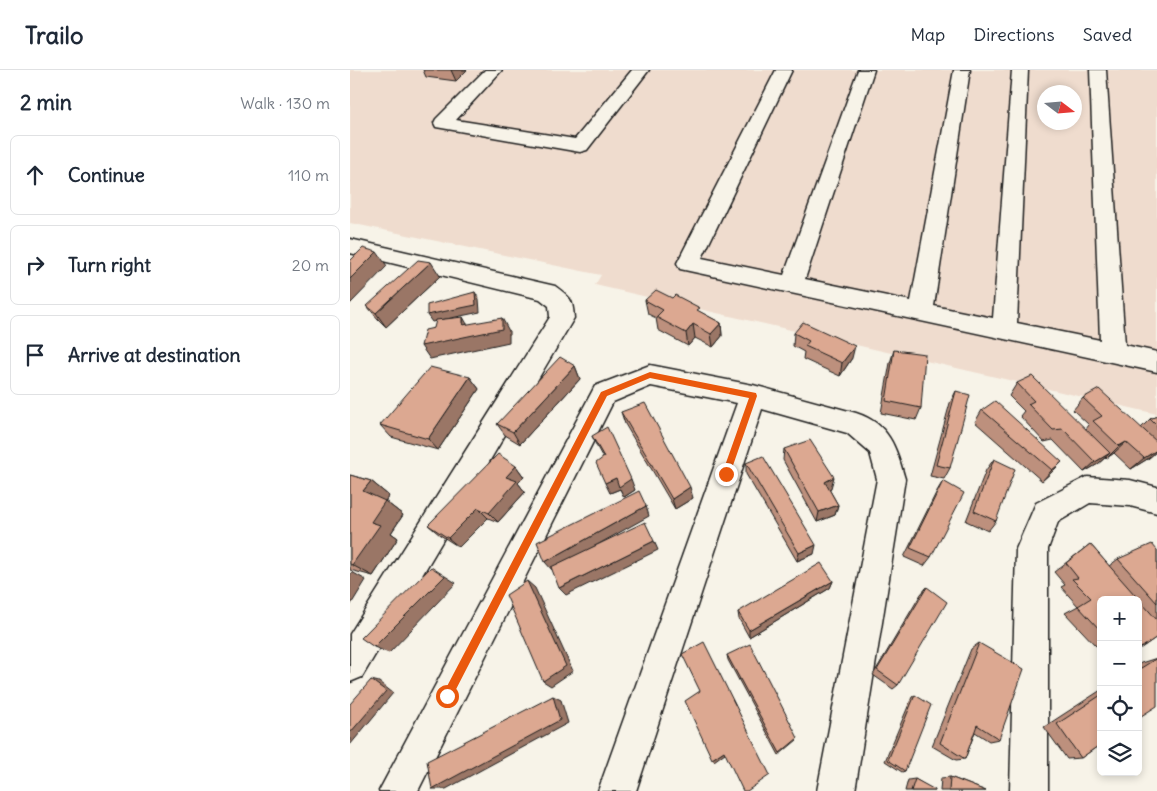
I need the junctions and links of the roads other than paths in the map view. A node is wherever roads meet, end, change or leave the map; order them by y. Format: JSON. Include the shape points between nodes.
{"nodes":[{"id":1,"x":494,"y":70,"type":"edge"},
{"id":2,"x":641,"y":70,"type":"edge"},
{"id":3,"x":784,"y":70,"type":"edge"},
{"id":4,"x":866,"y":70,"type":"edge"},
{"id":5,"x":962,"y":70,"type":"edge"},
{"id":6,"x":1020,"y":70,"type":"edge"},
{"id":7,"x":1098,"y":70,"type":"edge"},
{"id":8,"x":350,"y":246,"type":"edge"},
{"id":9,"x":792,"y":285,"type":"junction"},
{"id":10,"x":921,"y":312,"type":"junction"},
{"id":11,"x":1004,"y":330,"type":"junction"},
{"id":12,"x":1113,"y":353,"type":"junction"},
{"id":13,"x":1157,"y":362,"type":"edge"},
{"id":14,"x":753,"y":396,"type":"junction"},
{"id":15,"x":1157,"y":500,"type":"edge"},
{"id":16,"x":350,"y":666,"type":"edge"},
{"id":17,"x":398,"y":791,"type":"edge"},
{"id":18,"x":617,"y":791,"type":"edge"},
{"id":19,"x":836,"y":791,"type":"edge"},
{"id":20,"x":1028,"y":791,"type":"edge"}],
"edges":[{"from":1,"to":2,"type":"lane","via":[[443,123],[580,146]]},
{"from":3,"to":9,"type":"lane","via":[[688,263]]},
{"from":4,"to":9,"type":"lane"},
{"from":5,"to":10,"type":"lane"},
{"from":6,"to":11,"type":"lane"},
{"from":7,"to":12,"type":"lane"},
{"from":8,"to":16,"type":"lane","via":[[547,292],[561,303],[562,318]]},
{"from":9,"to":10,"type":"lane"},
{"from":10,"to":11,"type":"lane"},
{"from":11,"to":12,"type":"lane"},
{"from":12,"to":13,"type":"lane"},
{"from":14,"to":17,"type":"lane","via":[[650,375],[604,394]]},
{"from":14,"to":18,"type":"lane"},
{"from":14,"to":19,"type":"lane","via":[[856,424],[882,447],[891,479]]},
{"from":15,"to":20,"type":"lane","via":[[1130,493],[1087,490],[1047,514],[1032,549]]}]}
